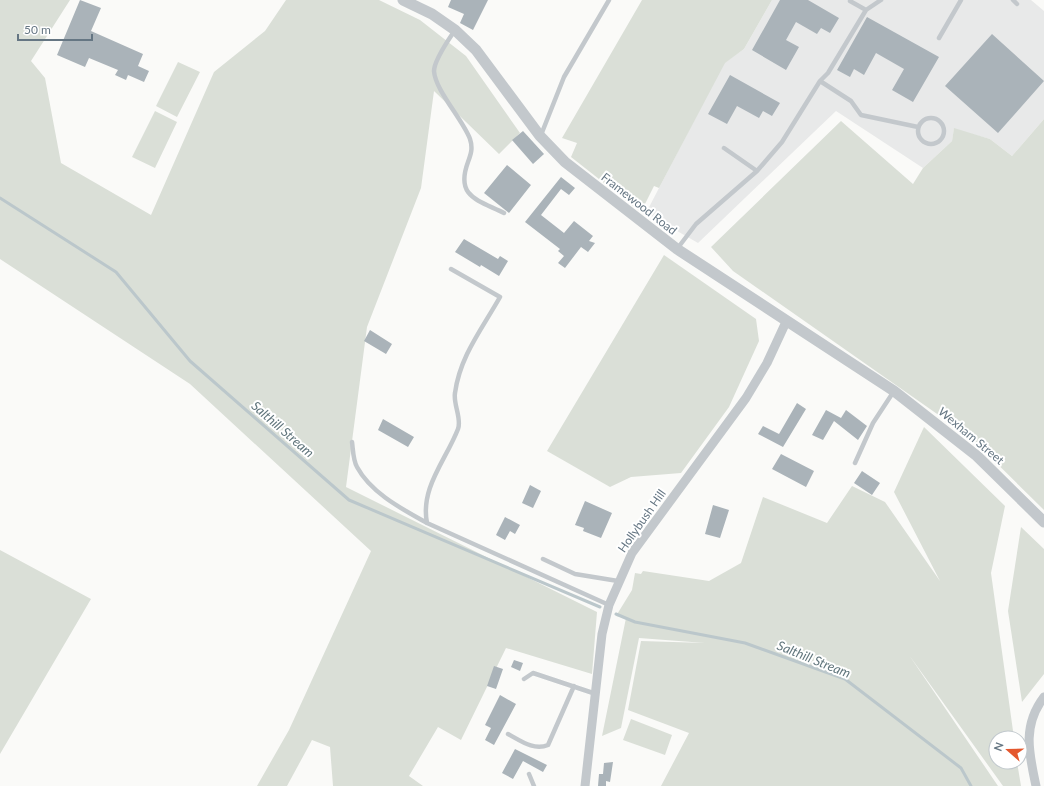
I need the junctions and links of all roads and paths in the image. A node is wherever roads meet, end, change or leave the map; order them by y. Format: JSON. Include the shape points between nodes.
{"nodes":[{"id":1,"x":402,"y":0,"type":"edge"},
{"id":2,"x":609,"y":0,"type":"edge"},
{"id":3,"x":881,"y":0,"type":"edge"},
{"id":4,"x":961,"y":0,"type":"edge"},
{"id":5,"x":1013,"y":0,"type":"edge"},
{"id":6,"x":850,"y":1,"type":"dead end"},
{"id":7,"x":1017,"y":4,"type":"dead end"},
{"id":8,"x":866,"y":10,"type":"junction"},
{"id":9,"x":455,"y":30,"type":"junction"},
{"id":10,"x":939,"y":38,"type":"dead end"},
{"id":11,"x":820,"y":81,"type":"junction"},
{"id":12,"x":918,"y":127,"type":"junction"},
{"id":13,"x":540,"y":136,"type":"junction"},
{"id":14,"x":724,"y":148,"type":"dead end"},
{"id":15,"x":757,"y":171,"type":"junction"},
{"id":16,"x":504,"y":213,"type":"dead end"},
{"id":17,"x":677,"y":249,"type":"junction"},
{"id":18,"x":451,"y":268,"type":"dead end"},
{"id":19,"x":786,"y":322,"type":"junction"},
{"id":20,"x":894,"y":391,"type":"junction"},
{"id":21,"x":352,"y":442,"type":"dead end"},
{"id":22,"x":855,"y":463,"type":"dead end"},
{"id":23,"x":1044,"y":522,"type":"edge"},
{"id":24,"x":427,"y":523,"type":"junction"},
{"id":25,"x":543,"y":559,"type":"dead end"},
{"id":26,"x":618,"y":581,"type":"junction"},
{"id":27,"x":609,"y":604,"type":"junction"},
{"id":28,"x":524,"y":680,"type":"dead end"},
{"id":29,"x":574,"y":686,"type":"junction"},
{"id":30,"x":596,"y":694,"type":"junction"},
{"id":31,"x":1044,"y":697,"type":"edge"},
{"id":32,"x":508,"y":734,"type":"dead end"},
{"id":33,"x":529,"y":774,"type":"dead end"},
{"id":34,"x":534,"y":786,"type":"edge"},
{"id":35,"x":585,"y":786,"type":"edge"},
{"id":36,"x":1036,"y":786,"type":"edge"}],
"edges":[{"from":1,"to":9,"type":"street","name":"Framewood Road","via":[[432,14]]},
{"from":2,"to":13,"type":"lane","via":[[564,77]]},
{"from":3,"to":8,"type":"lane"},
{"from":4,"to":10,"type":"lane"},
{"from":5,"to":7,"type":"lane"},
{"from":6,"to":8,"type":"lane"},
{"from":8,"to":11,"type":"lane","via":[[828,73]]},
{"from":9,"to":13,"type":"street","name":"Framewood Road","via":[[476,50]]},
{"from":9,"to":16,"type":"lane","via":[[434,70],[438,85],[470,139],[472,151],[462,181],[474,198]]},
{"from":11,"to":12,"type":"lane","via":[[851,101],[861,115]]},
{"from":11,"to":15,"type":"lane","via":[[782,142]]},
{"from":12,"to":12,"type":"lane","via":[[918,136],[924,143],[937,143],[943,136],[944,128],[936,118],[923,120]]},
{"from":13,"to":17,"type":"street","name":"Framewood Road","via":[[565,162]]},
{"from":14,"to":15,"type":"lane"},
{"from":15,"to":17,"type":"lane","via":[[696,224]]},
{"from":17,"to":19,"type":"street","name":"Framewood Road"},
{"from":18,"to":24,"type":"lane","via":[[500,297],[477,334],[458,374],[454,395],[459,427],[431,484],[424,511]]},
{"from":19,"to":20,"type":"street","name":"Framewood Road"},
{"from":19,"to":26,"type":"street","name":"Hollybush Hill","via":[[767,363],[746,398],[632,553]]},
{"from":20,"to":22,"type":"lane","via":[[874,423]]},
{"from":20,"to":23,"type":"street","name":"Wexham Street","via":[[978,456]]},
{"from":21,"to":24,"type":"lane","via":[[356,466],[373,487],[400,508]]},
{"from":24,"to":27,"type":"lane"},
{"from":25,"to":26,"type":"lane","via":[[575,574]]},
{"from":26,"to":27,"type":"street","name":"Hollybush Hill"},
{"from":27,"to":30,"type":"street","name":"Hollybush Hill","via":[[602,634]]},
{"from":28,"to":29,"type":"lane","via":[[533,673]]},
{"from":29,"to":30,"type":"lane"},
{"from":29,"to":32,"type":"lane","via":[[548,745],[542,748],[535,747]]},
{"from":30,"to":35,"type":"street","name":"Hollybush Hill"},
{"from":31,"to":36,"type":"street","via":[[1029,726],[1029,756]]},
{"from":33,"to":34,"type":"lane"}]}
